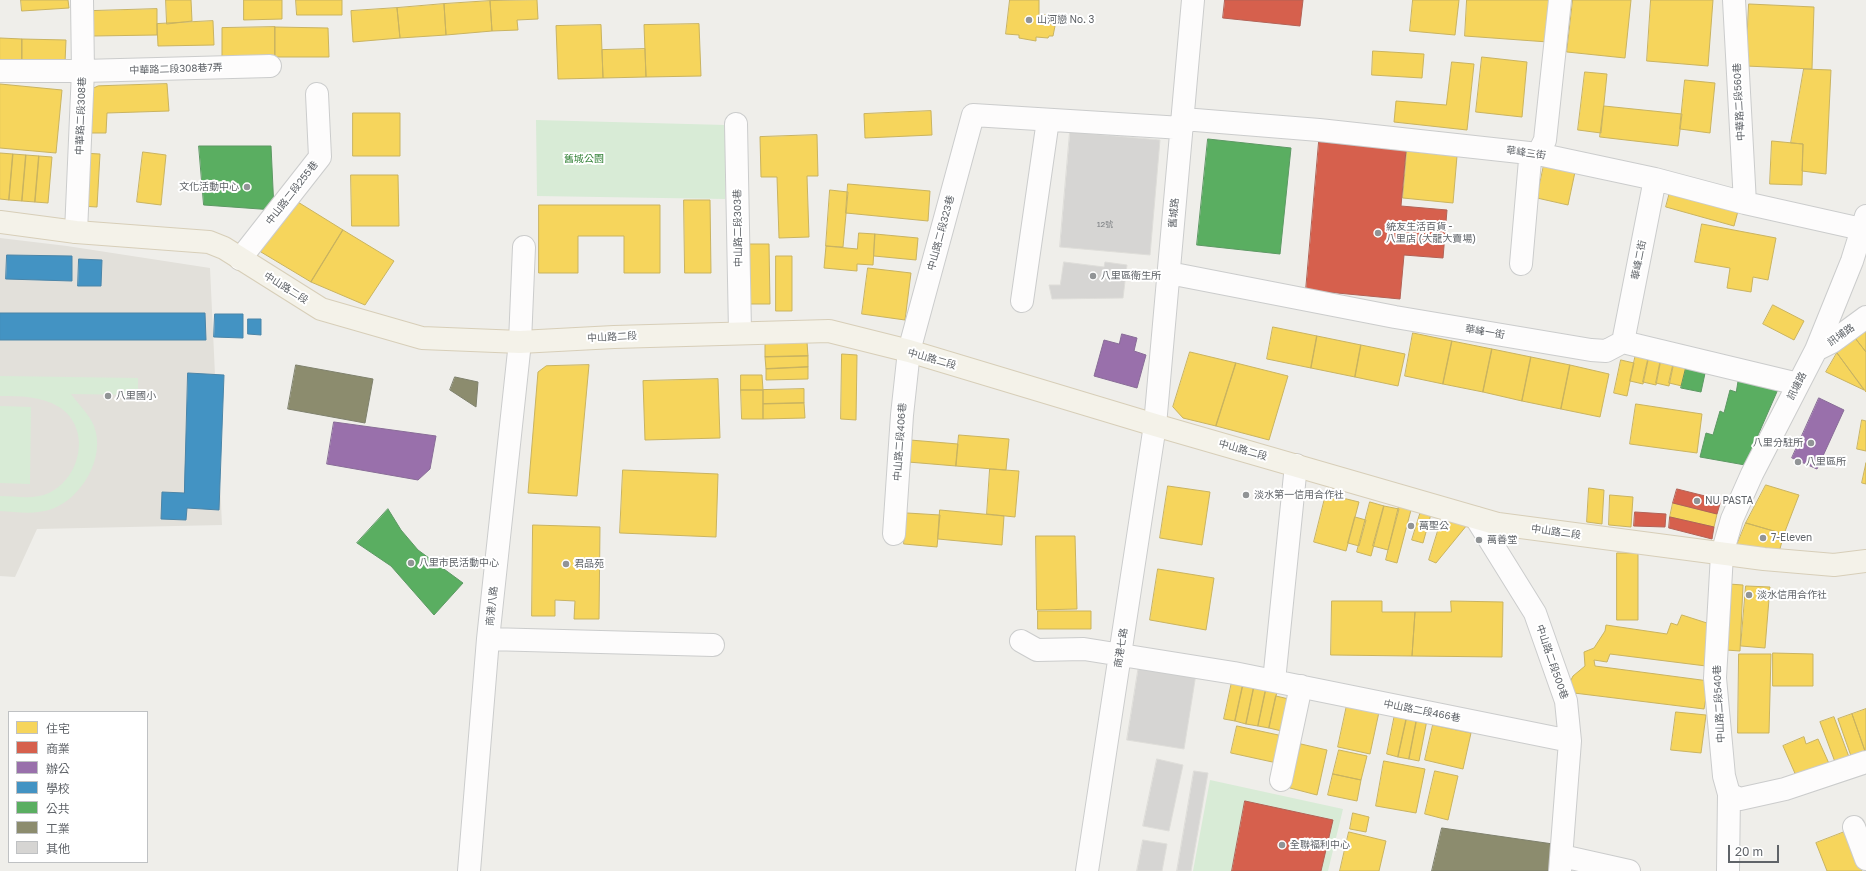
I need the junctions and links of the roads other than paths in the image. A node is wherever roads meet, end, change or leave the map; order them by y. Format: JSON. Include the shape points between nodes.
{"nodes":[{"id":1,"x":82,"y":0,"type":"edge"},
{"id":2,"x":1193,"y":0,"type":"edge"},
{"id":3,"x":1560,"y":0,"type":"edge"},
{"id":4,"x":1734,"y":0,"type":"edge"},
{"id":5,"x":270,"y":66,"type":"dead end"},
{"id":6,"x":0,"y":71,"type":"edge"},
{"id":7,"x":82,"y":71,"type":"junction"},
{"id":8,"x":317,"y":94,"type":"dead end"},
{"id":9,"x":973,"y":115,"type":"joint"},
{"id":10,"x":1048,"y":120,"type":"junction"},
{"id":11,"x":736,"y":124,"type":"dead end"},
{"id":12,"x":1183,"y":124,"type":"junction"},
{"id":13,"x":1538,"y":154,"type":"junction"},
{"id":14,"x":1656,"y":179,"type":"junction"},
{"id":15,"x":1744,"y":203,"type":"junction"},
{"id":16,"x":0,"y":222,"type":"edge"},
{"id":17,"x":1865,"y":225,"type":"edge"},
{"id":18,"x":76,"y":232,"type":"junction"},
{"id":19,"x":524,"y":247,"type":"dead end"},
{"id":20,"x":240,"y":259,"type":"junction"},
{"id":21,"x":1520,"y":264,"type":"dead end"},
{"id":22,"x":1169,"y":273,"type":"junction"},
{"id":23,"x":1022,"y":301,"type":"dead end"},
{"id":24,"x":1866,"y":317,"type":"edge"},
{"id":25,"x":740,"y":332,"type":"junction"},
{"id":26,"x":520,"y":342,"type":"junction"},
{"id":27,"x":1623,"y":342,"type":"junction"},
{"id":28,"x":1816,"y":350,"type":"junction"},
{"id":29,"x":909,"y":352,"type":"junction"},
{"id":30,"x":1798,"y":384,"type":"junction"},
{"id":31,"x":1155,"y":425,"type":"junction"},
{"id":32,"x":1296,"y":466,"type":"junction"},
{"id":33,"x":1476,"y":518,"type":"junction"},
{"id":34,"x":894,"y":534,"type":"dead end"},
{"id":35,"x":1722,"y":554,"type":"junction"},
{"id":36,"x":1866,"y":561,"type":"edge"},
{"id":37,"x":488,"y":639,"type":"junction"},
{"id":38,"x":1022,"y":641,"type":"dead end"},
{"id":39,"x":714,"y":646,"type":"dead end"},
{"id":40,"x":1120,"y":654,"type":"junction"},
{"id":41,"x":1274,"y":681,"type":"junction"},
{"id":42,"x":1301,"y":686,"type":"junction"},
{"id":43,"x":1570,"y":741,"type":"junction"},
{"id":44,"x":1866,"y":762,"type":"edge"},
{"id":45,"x":1281,"y":780,"type":"dead end"},
{"id":46,"x":1735,"y":797,"type":"junction"},
{"id":47,"x":1854,"y":828,"type":"dead end"},
{"id":48,"x":1866,"y":858,"type":"edge"},
{"id":49,"x":1561,"y":863,"type":"edge"},
{"id":50,"x":469,"y":871,"type":"edge"},
{"id":51,"x":1087,"y":871,"type":"edge"},
{"id":52,"x":1629,"y":871,"type":"edge"},
{"id":53,"x":1728,"y":871,"type":"edge"}],
"edges":[{"from":1,"to":7,"type":"street","name":"中華路二段308巷"},
{"from":2,"to":12,"type":"street","name":"舊城路"},
{"from":3,"to":13,"type":"street","via":[[1545,140]]},
{"from":4,"to":15,"type":"street","name":"中華路二段560巷"},
{"from":5,"to":7,"type":"street","name":"中華路二段308巷7弄"},
{"from":6,"to":7,"type":"street","name":"中華路二段308巷7弄"},
{"from":7,"to":18,"type":"street","name":"中華路二段308巷"},
{"from":8,"to":20,"type":"street","name":"中山路二段255巷","via":[[320,157]]},
{"from":9,"to":10,"type":"street","name":"華峰三街"},
{"from":9,"to":29,"type":"street","name":"中山路二段323巷"},
{"from":10,"to":12,"type":"street","name":"華峰三街"},
{"from":10,"to":23,"type":"street"},
{"from":11,"to":25,"type":"street","name":"中山路二段303巷"},
{"from":12,"to":13,"type":"street","name":"華峰三街","via":[[1319,130]]},
{"from":12,"to":22,"type":"street","name":"舊城路"},
{"from":13,"to":14,"type":"street","name":"華峰三街"},
{"from":13,"to":21,"type":"street","via":[[1530,160]]},
{"from":14,"to":15,"type":"street","name":"華峰三街"},
{"from":14,"to":27,"type":"street","name":"華峰二街"},
{"from":15,"to":17,"type":"street","name":"華峰三街"},
{"from":16,"to":18,"type":"main road","name":"中山路二段"},
{"from":17,"to":28,"type":"street","name":"訊塘路"},
{"from":18,"to":20,"type":"main road","name":"中山路二段","via":[[209,242]]},
{"from":19,"to":26,"type":"street","name":"商港八路"},
{"from":20,"to":26,"type":"main road","name":"中山路二段","via":[[321,309],[422,338]]},
{"from":22,"to":27,"type":"street","name":"華峰一街","via":[[1395,317],[1591,350],[1606,351]]},
{"from":22,"to":31,"type":"street","name":"舊城路"},
{"from":24,"to":28,"type":"street","name":"訊埔路","via":[[1832,342]]},
{"from":25,"to":26,"type":"main road","name":"中山路二段"},
{"from":25,"to":29,"type":"main road","name":"中山路二段","via":[[829,331]]},
{"from":26,"to":37,"type":"street","name":"商港八路"},
{"from":27,"to":30,"type":"street"},
{"from":28,"to":30,"type":"street","name":"訊塘路"},
{"from":29,"to":31,"type":"main road","name":"中山路二段"},
{"from":29,"to":34,"type":"street","name":"中山路二段406巷"},
{"from":30,"to":35,"type":"street","name":"訊塘路","via":[[1752,474],[1732,519]]},
{"from":31,"to":32,"type":"main road","name":"中山路二段"},
{"from":31,"to":40,"type":"street","name":"商港七路"},
{"from":32,"to":33,"type":"main road","name":"中山路二段"},
{"from":32,"to":41,"type":"street"},
{"from":33,"to":35,"type":"main road","name":"中山路二段","via":[[1498,524]]},
{"from":33,"to":43,"type":"street","name":"中山路二段500巷","via":[[1535,613],[1566,701]]},
{"from":35,"to":36,"type":"main road","name":"中山路二段","via":[[1834,565]]},
{"from":35,"to":46,"type":"street","name":"中山路二段540巷","via":[[1716,678],[1724,776]]},
{"from":37,"to":39,"type":"street"},
{"from":37,"to":50,"type":"street","name":"商港八路"},
{"from":38,"to":40,"type":"street","name":"中山路二段466巷","via":[[1037,650],[1084,648]]},
{"from":40,"to":41,"type":"street","name":"中山路二段466巷"},
{"from":40,"to":51,"type":"street","name":"商港七路"},
{"from":41,"to":42,"type":"street","name":"中山路二段466巷"},
{"from":42,"to":43,"type":"street","name":"中山路二段466巷"},
{"from":42,"to":45,"type":"street"},
{"from":43,"to":49,"type":"street","name":"中山路二段500巷"},
{"from":44,"to":46,"type":"street","via":[[1785,789]]},
{"from":46,"to":53,"type":"street","name":"中山路二段540巷"},
{"from":47,"to":48,"type":"street"},
{"from":49,"to":52,"type":"street"}]}
